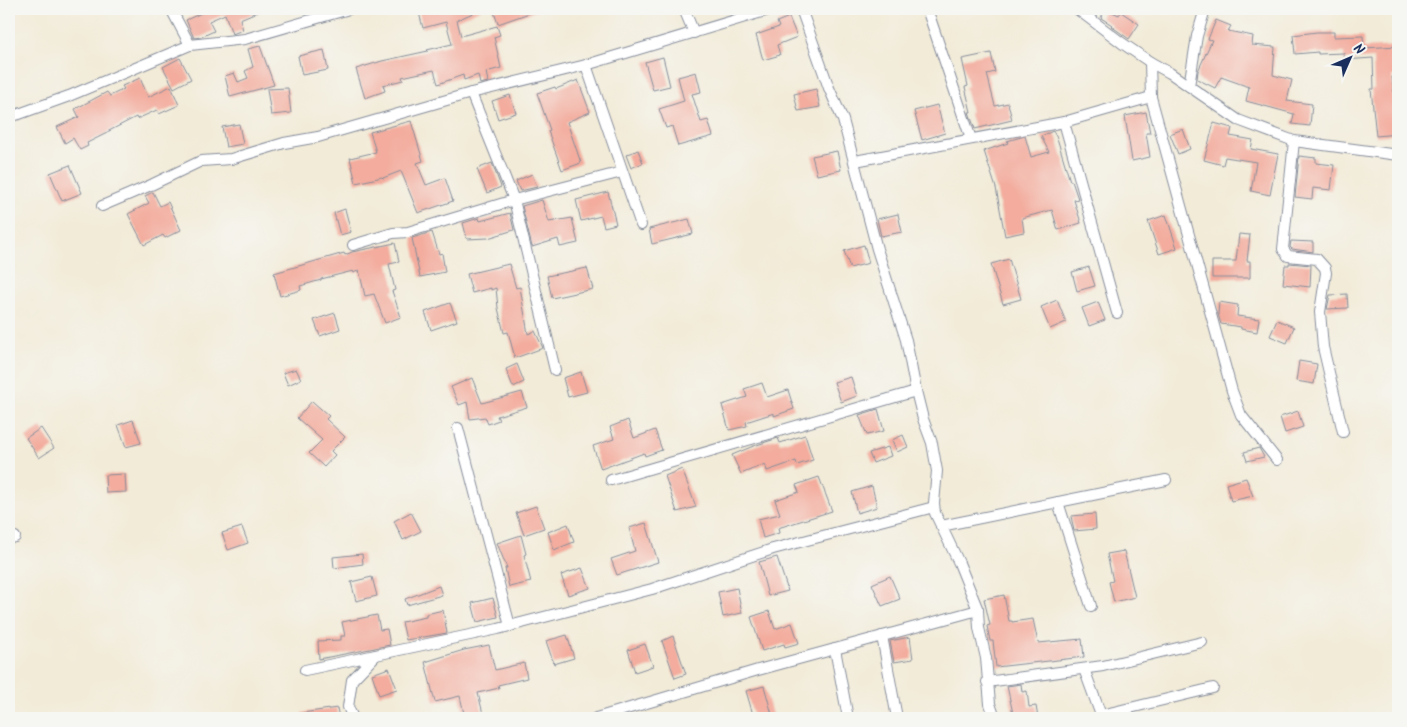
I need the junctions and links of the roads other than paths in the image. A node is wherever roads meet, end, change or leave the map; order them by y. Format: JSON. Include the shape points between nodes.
{"nodes":[{"id":1,"x":172,"y":9,"type":"edge"},
{"id":2,"x":349,"y":9,"type":"edge"},
{"id":3,"x":684,"y":9,"type":"edge"},
{"id":4,"x":772,"y":9,"type":"edge"},
{"id":5,"x":801,"y":9,"type":"edge"},
{"id":6,"x":927,"y":9,"type":"edge"},
{"id":7,"x":1078,"y":9,"type":"edge"},
{"id":8,"x":1205,"y":9,"type":"edge"},
{"id":9,"x":694,"y":33,"type":"junction"},
{"id":10,"x":190,"y":45,"type":"junction"},
{"id":11,"x":1150,"y":62,"type":"junction"},
{"id":12,"x":586,"y":65,"type":"junction"},
{"id":13,"x":1189,"y":86,"type":"junction"},
{"id":14,"x":471,"y":93,"type":"junction"},
{"id":15,"x":1151,"y":97,"type":"junction"},
{"id":16,"x":9,"y":117,"type":"edge"},
{"id":17,"x":1064,"y":122,"type":"junction"},
{"id":18,"x":971,"y":139,"type":"junction"},
{"id":19,"x":1294,"y":141,"type":"junction"},
{"id":20,"x":1398,"y":155,"type":"edge"},
{"id":21,"x":855,"y":160,"type":"junction"},
{"id":22,"x":622,"y":172,"type":"junction"},
{"id":23,"x":514,"y":200,"type":"junction"},
{"id":24,"x":102,"y":206,"type":"dead end"},
{"id":25,"x":641,"y":225,"type":"dead end"},
{"id":26,"x":353,"y":246,"type":"dead end"},
{"id":27,"x":1117,"y":313,"type":"dead end"},
{"id":28,"x":555,"y":370,"type":"dead end"},
{"id":29,"x":916,"y":391,"type":"junction"},
{"id":30,"x":458,"y":428,"type":"dead end"},
{"id":31,"x":1343,"y":432,"type":"dead end"},
{"id":32,"x":1277,"y":460,"type":"dead end"},
{"id":33,"x":611,"y":480,"type":"dead end"},
{"id":34,"x":1166,"y":480,"type":"dead end"},
{"id":35,"x":1058,"y":502,"type":"junction"},
{"id":36,"x":934,"y":507,"type":"junction"},
{"id":37,"x":941,"y":526,"type":"junction"},
{"id":38,"x":1091,"y":606,"type":"dead end"},
{"id":39,"x":978,"y":610,"type":"junction"},
{"id":40,"x":510,"y":626,"type":"junction"},
{"id":41,"x":882,"y":636,"type":"junction"},
{"id":42,"x":1202,"y":642,"type":"dead end"},
{"id":43,"x":835,"y":649,"type":"junction"},
{"id":44,"x":377,"y":655,"type":"junction"},
{"id":45,"x":1084,"y":669,"type":"junction"},
{"id":46,"x":305,"y":670,"type":"dead end"},
{"id":47,"x":987,"y":682,"type":"junction"},
{"id":48,"x":1213,"y":688,"type":"dead end"},
{"id":49,"x":1101,"y":717,"type":"edge"},
{"id":50,"x":353,"y":718,"type":"edge"},
{"id":51,"x":596,"y":718,"type":"edge"},
{"id":52,"x":848,"y":718,"type":"edge"},
{"id":53,"x":897,"y":718,"type":"edge"},
{"id":54,"x":995,"y":718,"type":"edge"}],
"edges":[{"from":1,"to":10,"type":"street"},
{"from":2,"to":10,"type":"street","via":[[245,39]]},
{"from":3,"to":9,"type":"street"},
{"from":4,"to":9,"type":"street"},
{"from":5,"to":21,"type":"street"},
{"from":6,"to":18,"type":"street"},
{"from":7,"to":11,"type":"street"},
{"from":8,"to":13,"type":"street"},
{"from":9,"to":12,"type":"street"},
{"from":10,"to":16,"type":"street","via":[[69,96]]},
{"from":11,"to":13,"type":"street"},
{"from":11,"to":15,"type":"street"},
{"from":12,"to":14,"type":"street"},
{"from":12,"to":22,"type":"street"},
{"from":13,"to":19,"type":"street","via":[[1238,120]]},
{"from":14,"to":23,"type":"street"},
{"from":14,"to":24,"type":"street","via":[[318,137],[230,159],[201,161]]},
{"from":15,"to":17,"type":"street"},
{"from":15,"to":32,"type":"street","via":[[1232,391],[1241,415]]},
{"from":17,"to":18,"type":"street"},
{"from":17,"to":27,"type":"street"},
{"from":18,"to":21,"type":"street"},
{"from":19,"to":20,"type":"street"},
{"from":19,"to":31,"type":"street","via":[[1283,249],[1288,256],[1317,259],[1325,268],[1320,312],[1324,347]]},
{"from":21,"to":29,"type":"street","via":[[877,249],[906,340]]},
{"from":22,"to":23,"type":"street"},
{"from":22,"to":25,"type":"street"},
{"from":23,"to":26,"type":"street"},
{"from":23,"to":28,"type":"street"},
{"from":29,"to":33,"type":"street"},
{"from":29,"to":36,"type":"street","via":[[937,471]]},
{"from":30,"to":40,"type":"street"},
{"from":34,"to":35,"type":"street"},
{"from":35,"to":37,"type":"street"},
{"from":35,"to":38,"type":"street"},
{"from":36,"to":37,"type":"street"},
{"from":36,"to":40,"type":"street","via":[[773,549],[652,589]]},
{"from":37,"to":39,"type":"street"},
{"from":39,"to":41,"type":"street"},
{"from":39,"to":47,"type":"street"},
{"from":40,"to":44,"type":"street"},
{"from":41,"to":43,"type":"street"},
{"from":41,"to":53,"type":"street"},
{"from":42,"to":45,"type":"street"},
{"from":43,"to":51,"type":"street"},
{"from":43,"to":52,"type":"street"},
{"from":44,"to":46,"type":"street"},
{"from":44,"to":50,"type":"street","via":[[352,680],[348,706]]},
{"from":45,"to":47,"type":"street"},
{"from":45,"to":49,"type":"street"},
{"from":47,"to":54,"type":"street"},
{"from":48,"to":49,"type":"street"}]}
